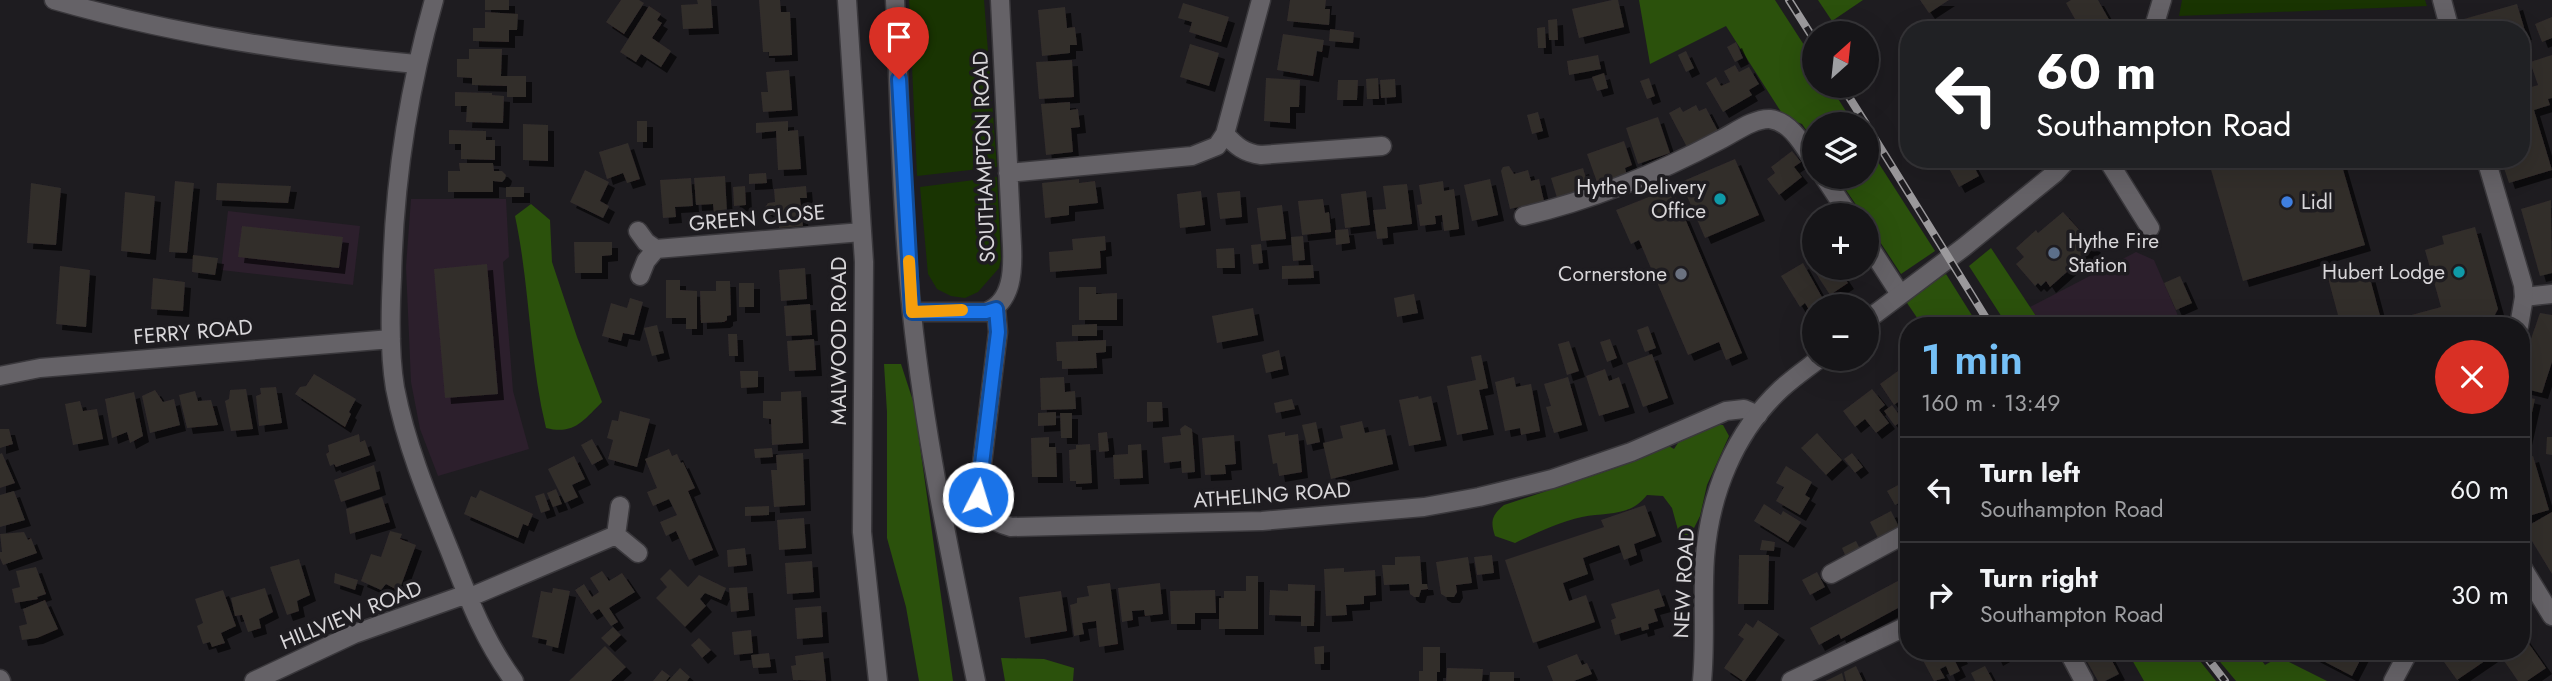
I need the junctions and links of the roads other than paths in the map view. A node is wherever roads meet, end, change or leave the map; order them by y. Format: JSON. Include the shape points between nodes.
{"nodes":[{"id":1,"x":54,"y":0,"type":"edge"},
{"id":2,"x":434,"y":0,"type":"edge"},
{"id":3,"x":847,"y":0,"type":"edge"},
{"id":4,"x":895,"y":0,"type":"edge"},
{"id":5,"x":1000,"y":0,"type":"edge"},
{"id":6,"x":1261,"y":0,"type":"edge"},
{"id":7,"x":2162,"y":0,"type":"edge"},
{"id":8,"x":2442,"y":0,"type":"edge"},
{"id":9,"x":2156,"y":21,"type":"edge"},
{"id":10,"x":2448,"y":21,"type":"edge"},
{"id":11,"x":416,"y":64,"type":"junction"},
{"id":12,"x":1225,"y":134,"type":"junction"},
{"id":13,"x":1802,"y":144,"type":"edge"},
{"id":14,"x":1382,"y":146,"type":"dead end"},
{"id":15,"x":2060,"y":168,"type":"edge"},
{"id":16,"x":2113,"y":168,"type":"edge"},
{"id":17,"x":2489,"y":168,"type":"edge"},
{"id":18,"x":1008,"y":173,"type":"junction"},
{"id":19,"x":1524,"y":216,"type":"dead end"},
{"id":20,"x":2150,"y":228,"type":"dead end"},
{"id":21,"x":638,"y":231,"type":"dead end"},
{"id":22,"x":862,"y":232,"type":"junction"},
{"id":23,"x":656,"y":249,"type":"junction"},
{"id":24,"x":1879,"y":262,"type":"edge"},
{"id":25,"x":640,"y":276,"type":"dead end"},
{"id":26,"x":1900,"y":294,"type":"junction"},
{"id":27,"x":2552,"y":294,"type":"edge"},
{"id":28,"x":2524,"y":297,"type":"junction"},
{"id":29,"x":996,"y":309,"type":"junction"},
{"id":30,"x":1879,"y":311,"type":"edge"},
{"id":31,"x":912,"y":312,"type":"junction"},
{"id":32,"x":2521,"y":317,"type":"edge"},
{"id":33,"x":391,"y":339,"type":"junction"},
{"id":34,"x":1804,"y":371,"type":"edge"},
{"id":35,"x":0,"y":376,"type":"edge"},
{"id":36,"x":1758,"y":415,"type":"junction"},
{"id":37,"x":620,"y":506,"type":"dead end"},
{"id":38,"x":617,"y":535,"type":"junction"},
{"id":39,"x":1900,"y":542,"type":"edge"},
{"id":40,"x":638,"y":554,"type":"dead end"},
{"id":41,"x":1831,"y":574,"type":"dead end"},
{"id":42,"x":2530,"y":580,"type":"edge"},
{"id":43,"x":467,"y":596,"type":"junction"},
{"id":44,"x":2552,"y":615,"type":"edge"},
{"id":45,"x":1900,"y":629,"type":"edge"},
{"id":46,"x":2073,"y":660,"type":"edge"},
{"id":47,"x":2404,"y":660,"type":"edge"},
{"id":48,"x":254,"y":681,"type":"edge"},
{"id":49,"x":514,"y":681,"type":"edge"},
{"id":50,"x":878,"y":681,"type":"edge"},
{"id":51,"x":976,"y":681,"type":"edge"},
{"id":52,"x":1702,"y":681,"type":"edge"},
{"id":53,"x":1791,"y":681,"type":"edge"},
{"id":54,"x":2084,"y":681,"type":"edge"},
{"id":55,"x":2393,"y":681,"type":"edge"}],
"edges":[{"from":1,"to":11,"type":"street","via":[[146,24],[326,56]]},
{"from":2,"to":11,"type":"street"},
{"from":3,"to":22,"type":"street","name":"MALWOOD ROAD"},
{"from":4,"to":31,"type":"street"},
{"from":5,"to":18,"type":"street","name":"SOUTHAMPTON ROAD"},
{"from":6,"to":12,"type":"street"},
{"from":7,"to":9,"type":"street"},
{"from":8,"to":10,"type":"street"},
{"from":11,"to":33,"type":"street","via":[[397,176]]},
{"from":12,"to":14,"type":"street","via":[[1248,153],[1261,155]]},
{"from":12,"to":18,"type":"street","via":[[1217,146],[1192,156]]},
{"from":13,"to":19,"type":"street","via":[[1786,126],[1769,119],[1758,121],[1650,175]]},
{"from":15,"to":26,"type":"street"},
{"from":16,"to":20,"type":"street"},
{"from":17,"to":28,"type":"street"},
{"from":18,"to":29,"type":"street","name":"SOUTHAMPTON ROAD","via":[[1013,262],[1011,280]]},
{"from":21,"to":23,"type":"street"},
{"from":22,"to":23,"type":"street","name":"GREEN CLOSE"},
{"from":22,"to":50,"type":"street","name":"MALWOOD ROAD","via":[[861,504]]},
{"from":23,"to":25,"type":"street"},
{"from":24,"to":26,"type":"street"},
{"from":26,"to":30,"type":"street"},
{"from":27,"to":28,"type":"street"},
{"from":28,"to":32,"type":"street"},
{"from":29,"to":31,"type":"street"},
{"from":29,"to":36,"type":"street","name":"ATHELING ROAD","via":[[998,332],[978,497],[995,523],[1011,527],[1262,521],[1424,507],[1552,479],[1727,411],[1744,409]]},
{"from":31,"to":51,"type":"street","via":[[926,427]]},
{"from":33,"to":35,"type":"street","name":"FERRY ROAD","via":[[53,367]]},
{"from":33,"to":43,"type":"street","via":[[403,422]]},
{"from":34,"to":36,"type":"street","name":"NEW ROAD"},
{"from":36,"to":52,"type":"street","name":"NEW ROAD","via":[[1727,466],[1710,518]]},
{"from":37,"to":38,"type":"street"},
{"from":38,"to":40,"type":"street"},
{"from":38,"to":43,"type":"street","name":"HILLVIEW ROAD"},
{"from":39,"to":41,"type":"street"},
{"from":42,"to":44,"type":"street"},
{"from":43,"to":48,"type":"street","name":"HILLVIEW ROAD","via":[[354,634]]},
{"from":43,"to":49,"type":"street","via":[[488,643]]},
{"from":45,"to":53,"type":"street"},
{"from":46,"to":54,"type":"street"},
{"from":47,"to":55,"type":"street"}]}
